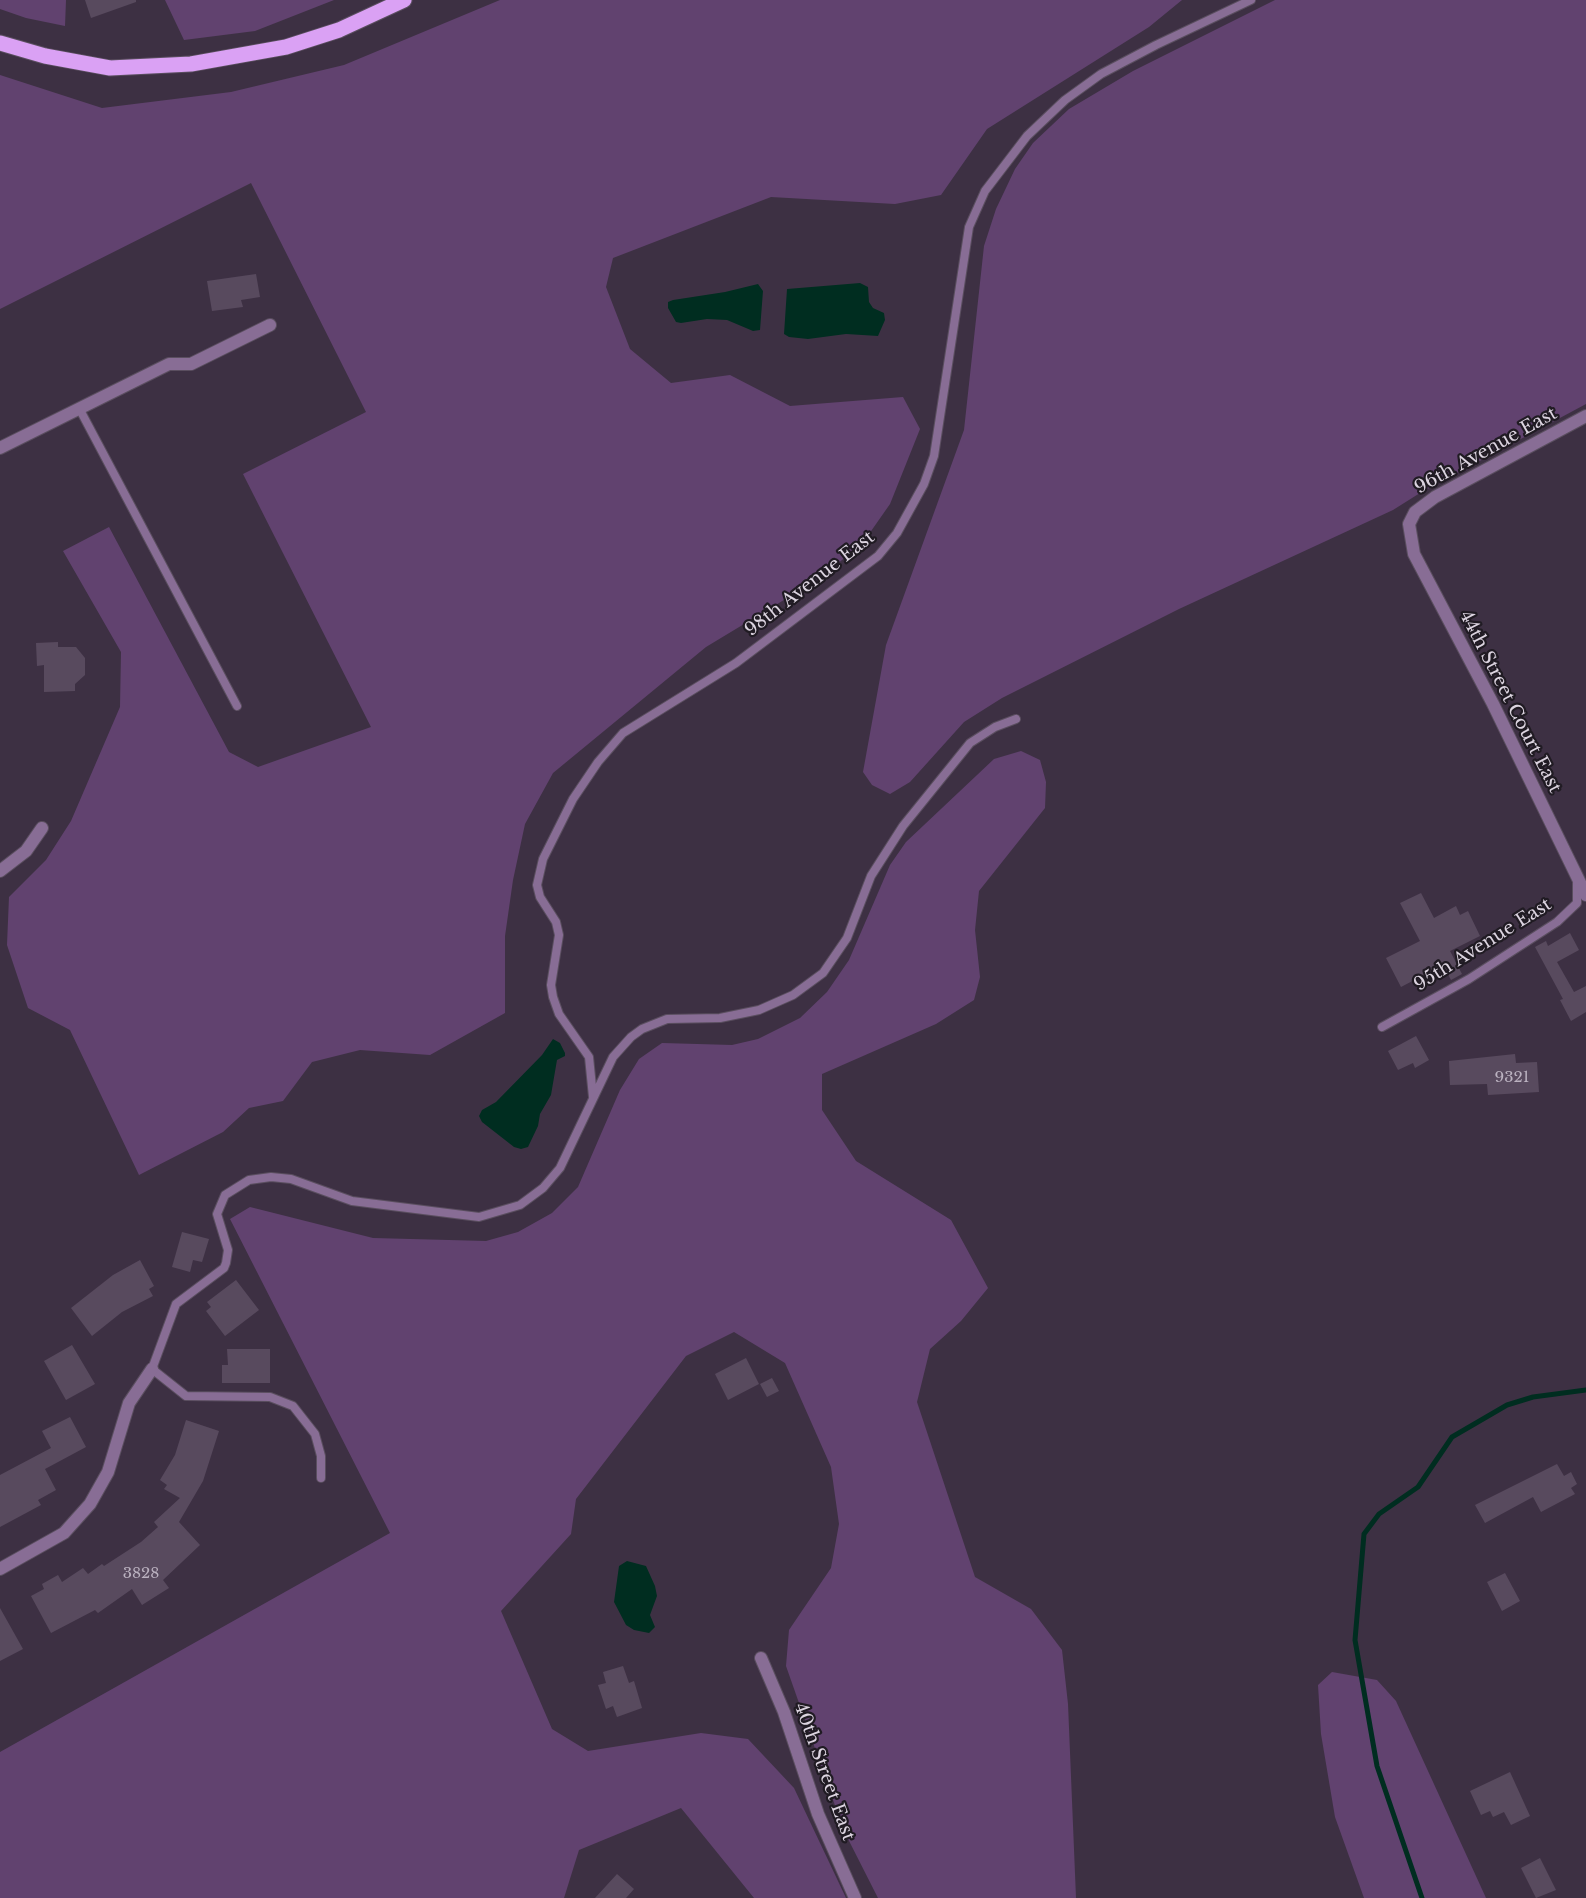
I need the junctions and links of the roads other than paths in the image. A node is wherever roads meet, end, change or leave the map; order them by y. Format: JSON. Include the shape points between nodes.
{"nodes":[{"id":1,"x":404,"y":0,"type":"edge"},
{"id":2,"x":1251,"y":0,"type":"edge"},
{"id":3,"x":0,"y":43,"type":"edge"},
{"id":4,"x":270,"y":325,"type":"dead end"},
{"id":5,"x":79,"y":408,"type":"junction"},
{"id":6,"x":1586,"y":416,"type":"edge"},
{"id":7,"x":0,"y":448,"type":"edge"},
{"id":8,"x":1409,"y":524,"type":"joint"},
{"id":9,"x":237,"y":706,"type":"dead end"},
{"id":10,"x":1016,"y":719,"type":"dead end"},
{"id":11,"x":42,"y":828,"type":"dead end"},
{"id":12,"x":0,"y":871,"type":"edge"},
{"id":13,"x":1576,"y":876,"type":"junction"},
{"id":14,"x":1586,"y":895,"type":"edge"},
{"id":15,"x":1382,"y":1027,"type":"dead end"},
{"id":16,"x":594,"y":1098,"type":"junction"},
{"id":17,"x":152,"y":1369,"type":"junction"},
{"id":18,"x":321,"y":1478,"type":"dead end"},
{"id":19,"x":0,"y":1569,"type":"edge"},
{"id":20,"x":761,"y":1658,"type":"dead end"},
{"id":21,"x":855,"y":1898,"type":"edge"}],
"edges":[{"from":1,"to":3,"type":"main road","via":[[339,30],[286,47],[191,64],[110,68]]},
{"from":2,"to":16,"type":"lane","name":"98th Avenue East","via":[[1101,74],[1065,100],[1027,136],[985,191],[969,227],[934,456],[924,484],[897,533],[878,556],[736,663],[623,733],[573,799],[543,859],[537,885],[559,935],[551,985],[553,997],[559,1014],[589,1057]]},
{"from":4,"to":5,"type":"street","via":[[191,364],[169,364]]},
{"from":5,"to":7,"type":"street"},
{"from":5,"to":9,"type":"lane"},
{"from":6,"to":8,"type":"street","name":"96th Avenue East","via":[[1435,497],[1415,512]]},
{"from":8,"to":13,"type":"street","name":"44th Street Court East","via":[[1414,554],[1493,704]]},
{"from":10,"to":16,"type":"lane","via":[[970,743],[903,826],[872,876],[847,938],[823,973],[793,995],[759,1010],[720,1018],[667,1019],[642,1029],[613,1057]]},
{"from":11,"to":12,"type":"street","via":[[26,851]]},
{"from":13,"to":14,"type":"street","name":"44th Street Court East"},
{"from":13,"to":15,"type":"lane","name":"95th Avenue East","via":[[1576,903],[1557,922],[1469,979]]},
{"from":16,"to":17,"type":"lane","via":[[567,1157],[552,1179],[520,1205],[494,1215],[479,1217],[352,1201],[281,1177],[239,1185],[225,1195],[218,1207],[217,1221],[228,1250],[226,1263],[176,1304]]},
{"from":17,"to":18,"type":"lane","via":[[186,1396],[270,1397],[293,1406],[315,1434]]},
{"from":17,"to":19,"type":"street","via":[[129,1403],[108,1472],[90,1504],[64,1533]]},
{"from":20,"to":21,"type":"street","name":"40th Street East","via":[[784,1712],[818,1814]]}]}
